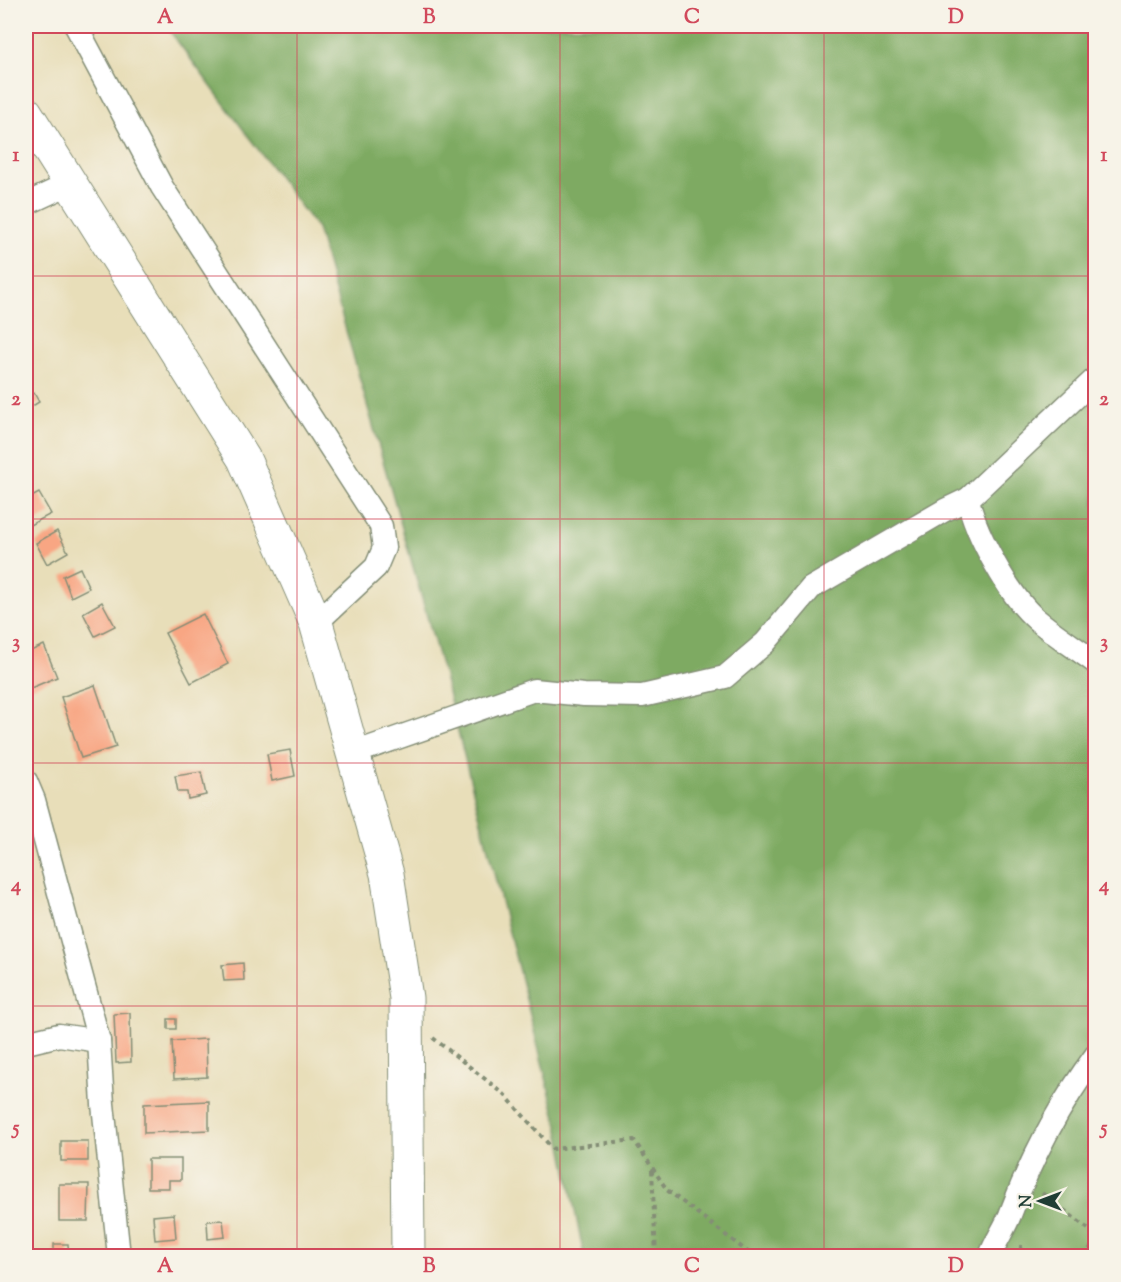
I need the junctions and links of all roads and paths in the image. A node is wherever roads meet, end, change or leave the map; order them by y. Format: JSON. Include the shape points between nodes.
{"nodes":[{"id":1,"x":76,"y":26,"type":"edge"},
{"id":2,"x":26,"y":113,"type":"edge"},
{"id":3,"x":71,"y":183,"type":"junction"},
{"id":4,"x":26,"y":204,"type":"edge"},
{"id":5,"x":1095,"y":378,"type":"edge"},
{"id":6,"x":968,"y":499,"type":"junction"},
{"id":7,"x":316,"y":623,"type":"junction"},
{"id":8,"x":1095,"y":663,"type":"edge"},
{"id":9,"x":354,"y":753,"type":"junction"},
{"id":10,"x":27,"y":788,"type":"edge"},
{"id":11,"x":407,"y":1017,"type":"junction"},
{"id":12,"x":99,"y":1041,"type":"junction"},
{"id":13,"x":26,"y":1043,"type":"edge"},
{"id":14,"x":1095,"y":1055,"type":"edge"},
{"id":15,"x":652,"y":1168,"type":"junction"},
{"id":16,"x":1024,"y":1178,"type":"junction"},
{"id":17,"x":1095,"y":1235,"type":"edge"},
{"id":18,"x":1095,"y":1242,"type":"edge"},
{"id":19,"x":119,"y":1257,"type":"edge"},
{"id":20,"x":408,"y":1257,"type":"edge"},
{"id":21,"x":656,"y":1257,"type":"edge"},
{"id":22,"x":753,"y":1257,"type":"edge"},
{"id":23,"x":990,"y":1257,"type":"edge"},
{"id":24,"x":1083,"y":1257,"type":"edge"}],
"edges":[{"from":1,"to":7,"type":"street","via":[[162,187],[381,526],[384,548],[376,567]]},
{"from":2,"to":3,"type":"main road"},
{"from":3,"to":4,"type":"street"},
{"from":3,"to":7,"type":"main road","via":[[244,459]]},
{"from":5,"to":6,"type":"street"},
{"from":6,"to":8,"type":"street","via":[[973,521],[993,560],[1034,618]]},
{"from":6,"to":9,"type":"street","via":[[811,588],[765,643],[725,677],[642,696],[534,690]]},
{"from":7,"to":9,"type":"main road"},
{"from":9,"to":11,"type":"main road","via":[[387,874]]},
{"from":10,"to":12,"type":"street","via":[[34,800]]},
{"from":11,"to":15,"type":"path","via":[[504,1094],[553,1149],[634,1140]]},
{"from":11,"to":20,"type":"main road"},
{"from":12,"to":13,"type":"street","via":[[59,1035]]},
{"from":12,"to":19,"type":"street"},
{"from":14,"to":16,"type":"street"},
{"from":15,"to":21,"type":"path"},
{"from":15,"to":22,"type":"path","via":[[667,1190]]},
{"from":16,"to":17,"type":"path"},
{"from":16,"to":23,"type":"street"},
{"from":18,"to":24,"type":"path"}]}
